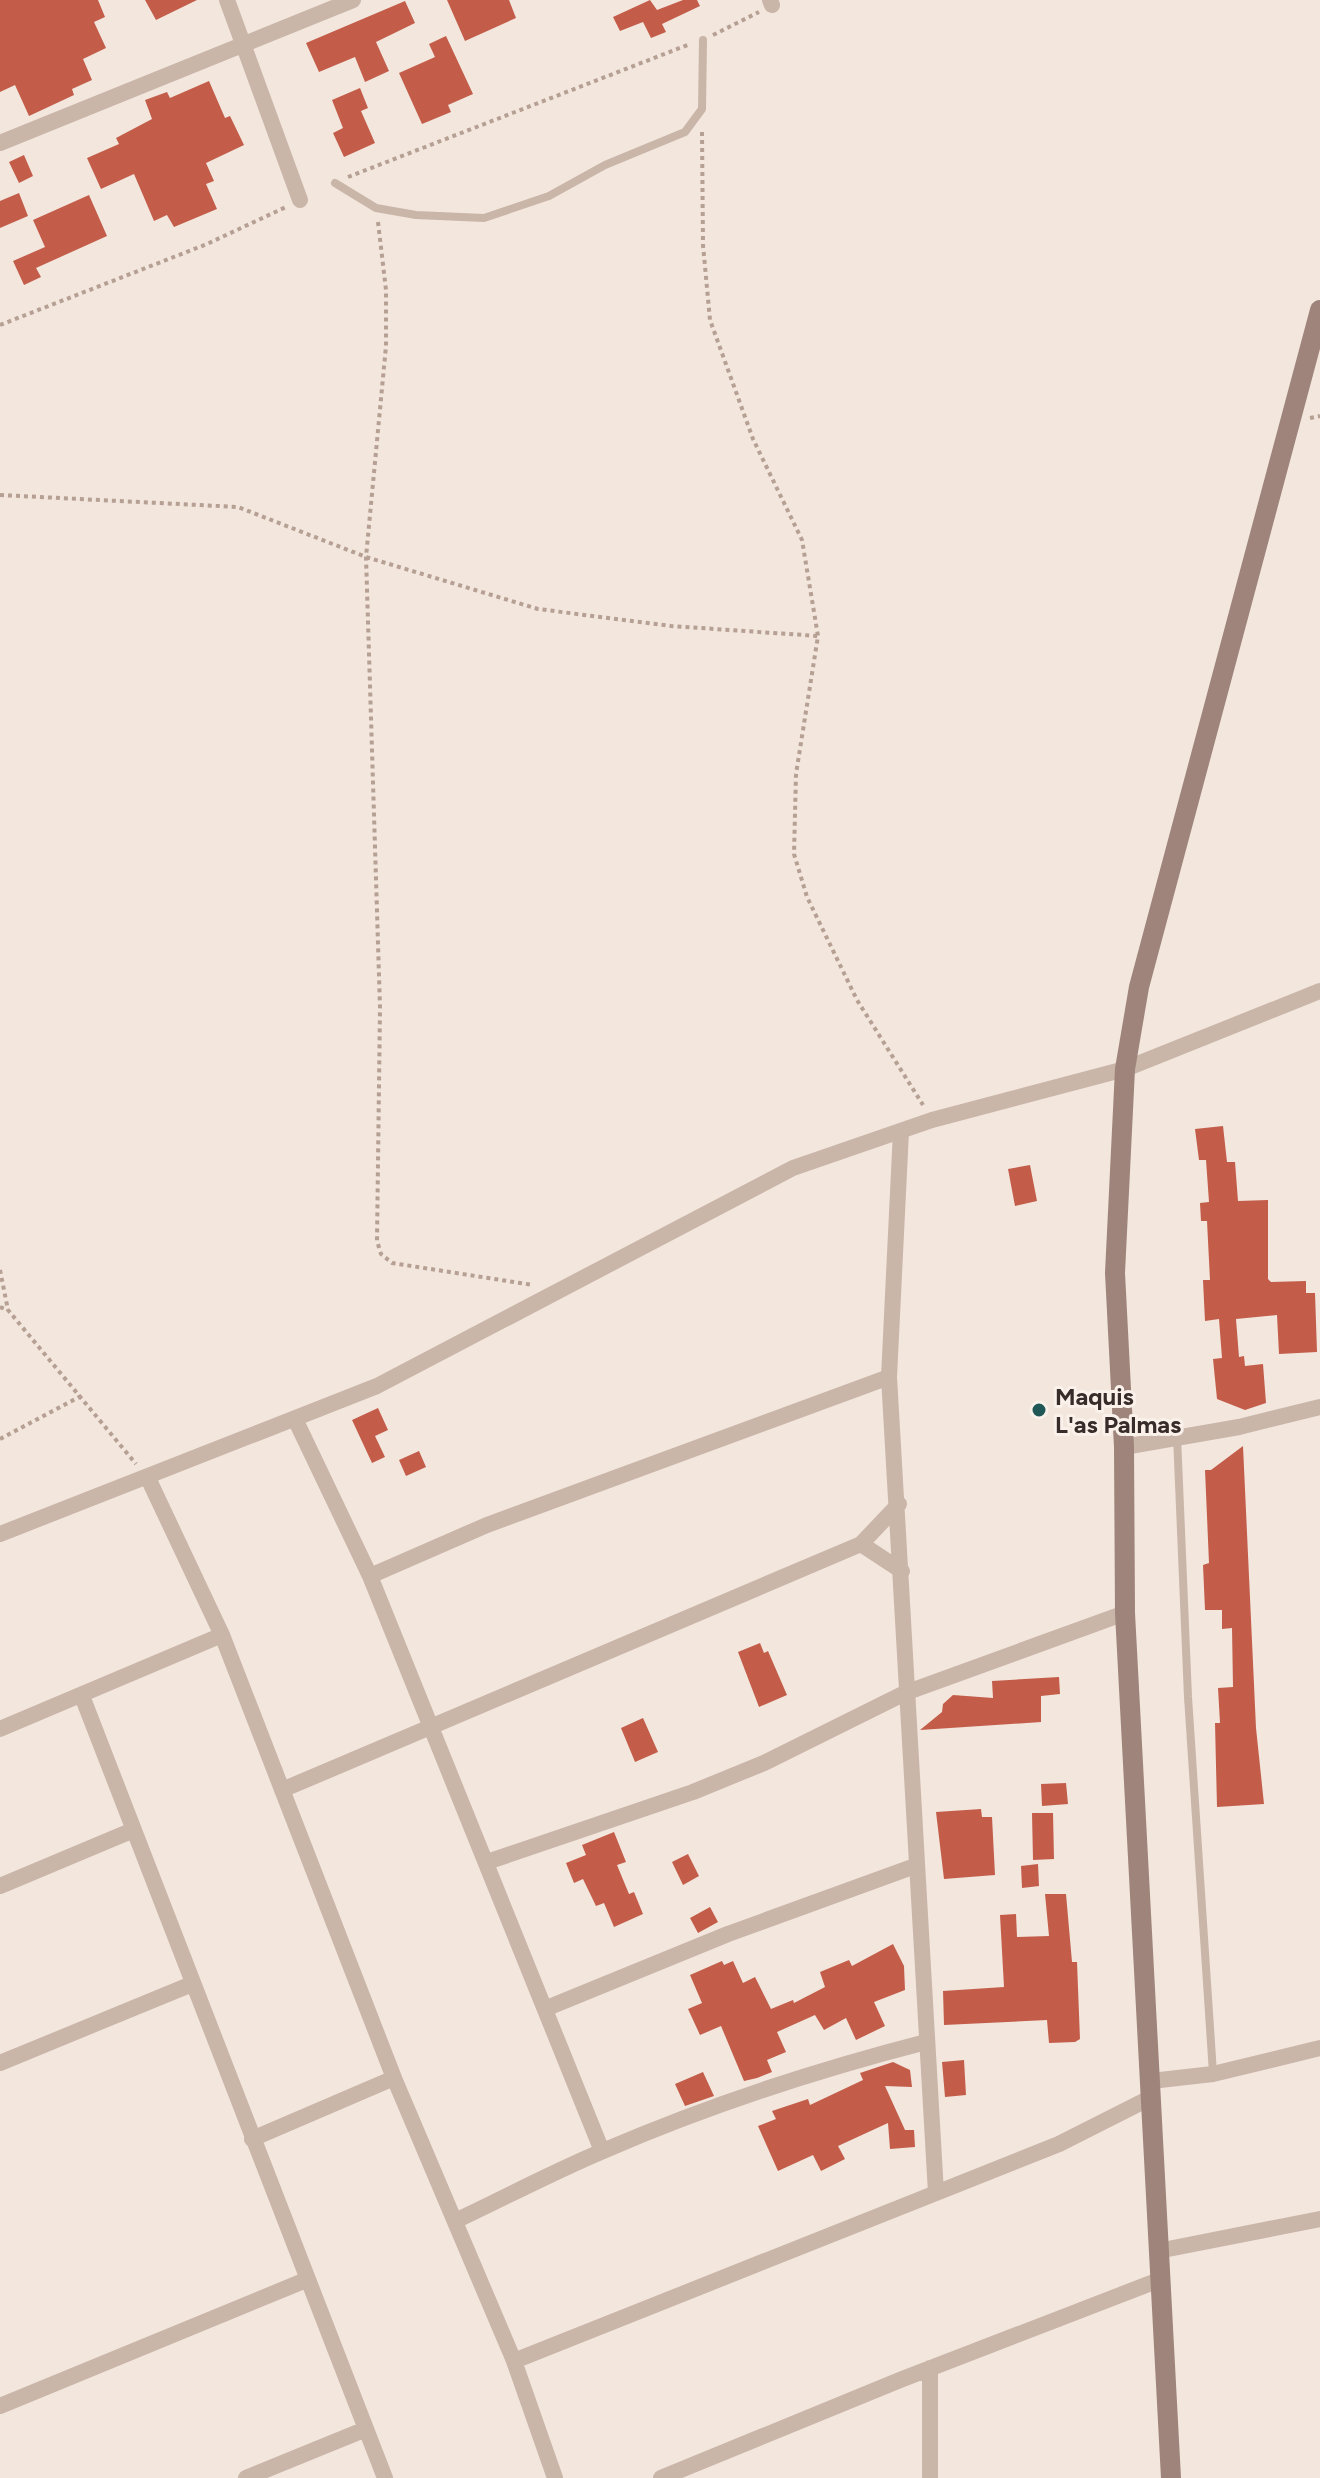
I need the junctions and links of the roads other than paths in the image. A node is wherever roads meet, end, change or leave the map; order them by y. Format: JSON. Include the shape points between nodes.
{"nodes":[{"id":1,"x":227,"y":0,"type":"edge"},
{"id":2,"x":353,"y":0,"type":"edge"},
{"id":3,"x":703,"y":40,"type":"road end"},
{"id":4,"x":243,"y":44,"type":"junction"},
{"id":5,"x":0,"y":143,"type":"edge"},
{"id":6,"x":335,"y":183,"type":"road end"},
{"id":7,"x":300,"y":200,"type":"road end"},
{"id":8,"x":1320,"y":310,"type":"edge"},
{"id":9,"x":1320,"y":993,"type":"edge"},
{"id":10,"x":1125,"y":1069,"type":"junction"},
{"id":11,"x":901,"y":1131,"type":"junction"},
{"id":12,"x":889,"y":1377,"type":"junction"},
{"id":13,"x":1320,"y":1407,"type":"edge"},
{"id":14,"x":295,"y":1419,"type":"junction"},
{"id":15,"x":1177,"y":1436,"type":"junction"},
{"id":16,"x":1124,"y":1447,"type":"junction"},
{"id":17,"x":148,"y":1478,"type":"junction"},
{"id":18,"x":899,"y":1504,"type":"junction"},
{"id":19,"x":0,"y":1534,"type":"edge"},
{"id":20,"x":861,"y":1544,"type":"junction"},
{"id":21,"x":902,"y":1571,"type":"junction"},
{"id":22,"x":370,"y":1576,"type":"junction"},
{"id":23,"x":1125,"y":1613,"type":"junction"},
{"id":24,"x":222,"y":1635,"type":"junction"},
{"id":25,"x":905,"y":1693,"type":"junction"},
{"id":26,"x":82,"y":1696,"type":"junction"},
{"id":27,"x":430,"y":1725,"type":"junction"},
{"id":28,"x":0,"y":1729,"type":"edge"},
{"id":29,"x":282,"y":1790,"type":"junction"},
{"id":30,"x":131,"y":1831,"type":"junction"},
{"id":31,"x":487,"y":1862,"type":"junction"},
{"id":32,"x":915,"y":1866,"type":"junction"},
{"id":33,"x":0,"y":1886,"type":"edge"},
{"id":34,"x":192,"y":1984,"type":"junction"},
{"id":35,"x":547,"y":2008,"type":"junction"},
{"id":36,"x":926,"y":2042,"type":"junction"},
{"id":37,"x":1320,"y":2048,"type":"edge"},
{"id":38,"x":0,"y":2063,"type":"edge"},
{"id":39,"x":1213,"y":2074,"type":"junction"},
{"id":40,"x":394,"y":2078,"type":"junction"},
{"id":41,"x":1151,"y":2089,"type":"junction"},
{"id":42,"x":252,"y":2139,"type":"junction"},
{"id":43,"x":602,"y":2151,"type":"junction"},
{"id":44,"x":936,"y":2193,"type":"junction"},
{"id":45,"x":1320,"y":2219,"type":"edge"},
{"id":46,"x":455,"y":2221,"type":"junction"},
{"id":47,"x":1158,"y":2251,"type":"junction"},
{"id":48,"x":306,"y":2280,"type":"junction"},
{"id":49,"x":1159,"y":2280,"type":"junction"},
{"id":50,"x":514,"y":2361,"type":"junction"},
{"id":51,"x":930,"y":2368,"type":"junction"},
{"id":52,"x":0,"y":2406,"type":"edge"},
{"id":53,"x":366,"y":2429,"type":"junction"},
{"id":54,"x":246,"y":2478,"type":"edge"},
{"id":55,"x":385,"y":2478,"type":"edge"},
{"id":56,"x":555,"y":2478,"type":"edge"},
{"id":57,"x":661,"y":2478,"type":"edge"},
{"id":58,"x":930,"y":2478,"type":"edge"},
{"id":59,"x":1171,"y":2478,"type":"edge"}],
"edges":[{"from":1,"to":4,"type":"street"},
{"from":2,"to":4,"type":"street"},
{"from":3,"to":6,"type":"lane","via":[[702,109],[685,132],[605,165],[549,196],[484,218],[416,215],[376,208]]},
{"from":4,"to":5,"type":"street"},
{"from":4,"to":7,"type":"street"},
{"from":8,"to":10,"type":"street","via":[[1139,987]]},
{"from":9,"to":10,"type":"street"},
{"from":10,"to":11,"type":"street"},
{"from":10,"to":16,"type":"street","via":[[1115,1273]]},
{"from":11,"to":12,"type":"street"},
{"from":11,"to":14,"type":"street","via":[[793,1168],[377,1386]]},
{"from":12,"to":18,"type":"street"},
{"from":12,"to":22,"type":"street","via":[[501,1520]]},
{"from":13,"to":15,"type":"street"},
{"from":14,"to":17,"type":"street"},
{"from":14,"to":22,"type":"street"},
{"from":15,"to":16,"type":"street"},
{"from":15,"to":39,"type":"lane"},
{"from":16,"to":23,"type":"street"},
{"from":17,"to":19,"type":"street"},
{"from":17,"to":24,"type":"street"},
{"from":18,"to":20,"type":"street"},
{"from":18,"to":21,"type":"street"},
{"from":20,"to":21,"type":"street"},
{"from":20,"to":27,"type":"street"},
{"from":21,"to":25,"type":"street"},
{"from":22,"to":27,"type":"street"},
{"from":23,"to":25,"type":"street"},
{"from":23,"to":41,"type":"street"},
{"from":24,"to":26,"type":"street"},
{"from":24,"to":29,"type":"street"},
{"from":25,"to":31,"type":"street","via":[[693,1792]]},
{"from":25,"to":32,"type":"street"},
{"from":26,"to":28,"type":"street"},
{"from":26,"to":30,"type":"street"},
{"from":27,"to":29,"type":"street"},
{"from":27,"to":31,"type":"street"},
{"from":29,"to":40,"type":"street"},
{"from":30,"to":33,"type":"street"},
{"from":30,"to":34,"type":"street"},
{"from":31,"to":35,"type":"street"},
{"from":32,"to":35,"type":"street"},
{"from":32,"to":36,"type":"street"},
{"from":34,"to":38,"type":"street"},
{"from":34,"to":42,"type":"street"},
{"from":35,"to":43,"type":"street"},
{"from":36,"to":43,"type":"street","via":[[848,2062]]},
{"from":36,"to":44,"type":"street"},
{"from":37,"to":39,"type":"street"},
{"from":39,"to":41,"type":"street"},
{"from":40,"to":42,"type":"street"},
{"from":40,"to":46,"type":"street"},
{"from":41,"to":44,"type":"street","via":[[1059,2144]]},
{"from":41,"to":47,"type":"street"},
{"from":42,"to":48,"type":"street"},
{"from":43,"to":46,"type":"street"},
{"from":44,"to":50,"type":"street"},
{"from":45,"to":47,"type":"street"},
{"from":46,"to":50,"type":"street"},
{"from":47,"to":49,"type":"street"},
{"from":48,"to":52,"type":"street"},
{"from":48,"to":53,"type":"street"},
{"from":49,"to":51,"type":"street"},
{"from":49,"to":59,"type":"street"},
{"from":50,"to":56,"type":"street"},
{"from":51,"to":57,"type":"street"},
{"from":51,"to":58,"type":"street"},
{"from":53,"to":54,"type":"street"},
{"from":53,"to":55,"type":"street"}]}
